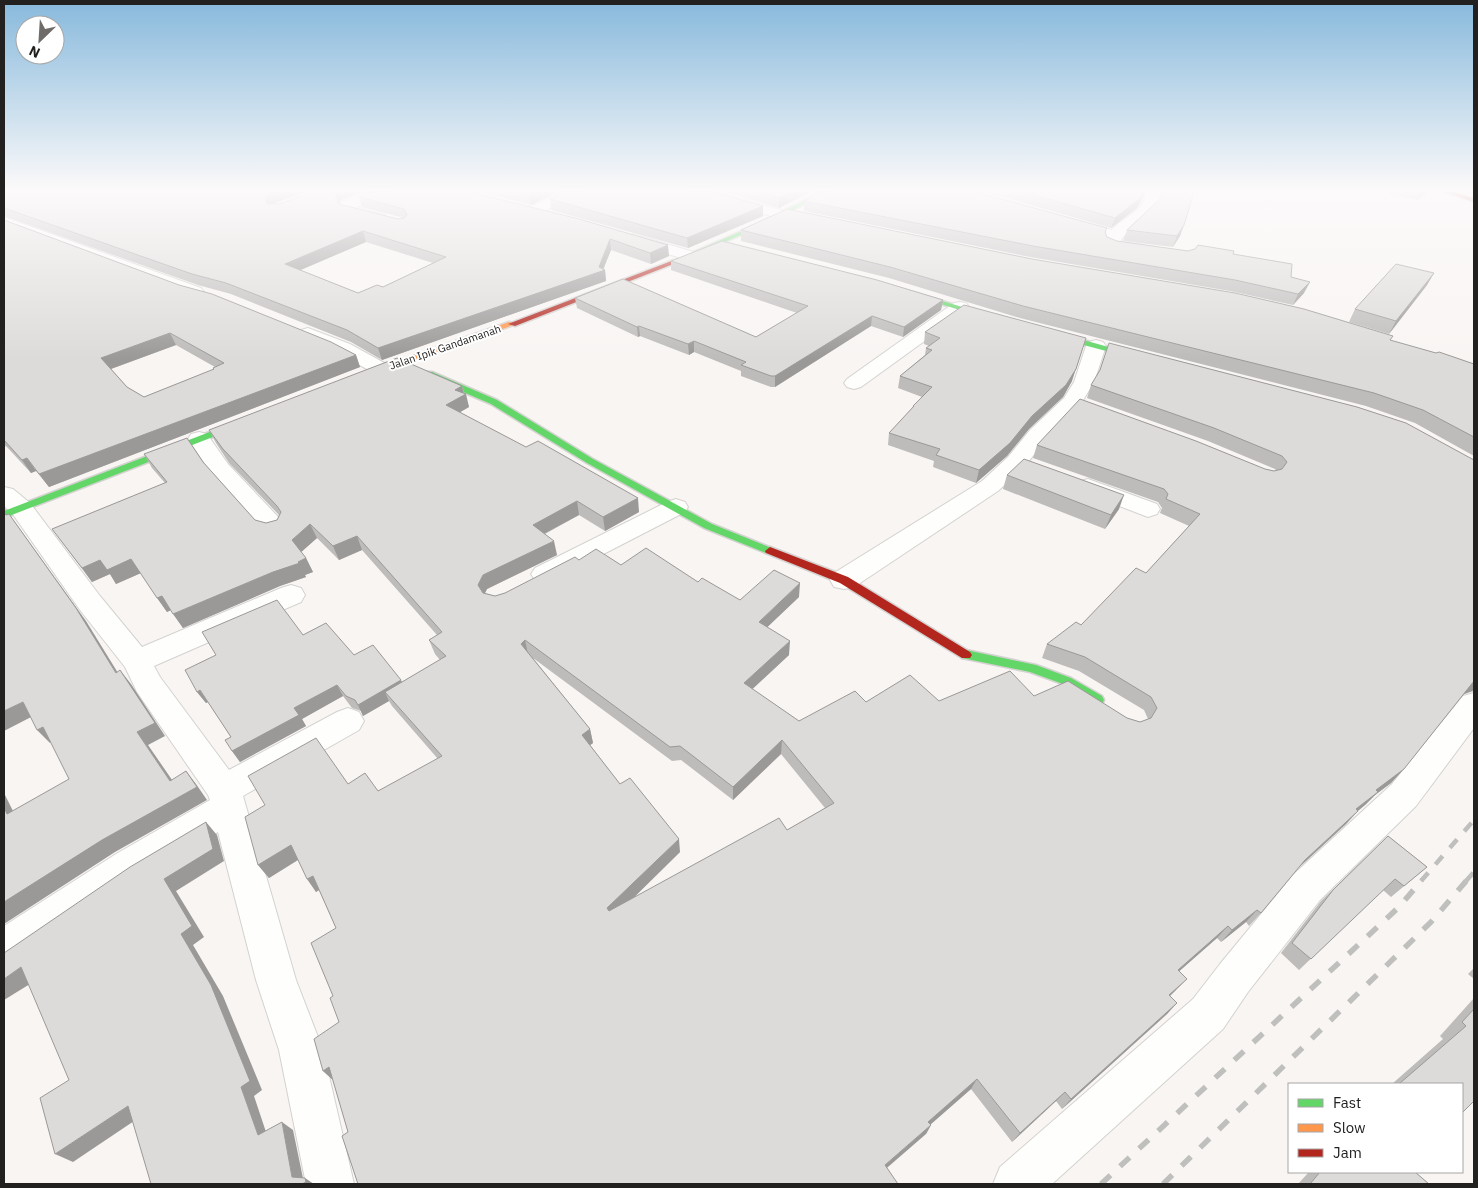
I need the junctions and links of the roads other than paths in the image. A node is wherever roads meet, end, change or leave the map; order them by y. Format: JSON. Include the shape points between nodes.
{"nodes":[{"id":1,"x":76,"y":247,"type":"edge"},
{"id":2,"x":663,"y":247,"type":"edge"},
{"id":3,"x":712,"y":247,"type":"edge"},
{"id":4,"x":1124,"y":247,"type":"edge"},
{"id":5,"x":1133,"y":250,"type":"edge"},
{"id":6,"x":692,"y":256,"type":"junction"},
{"id":7,"x":899,"y":289,"type":"edge"},
{"id":8,"x":208,"y":296,"type":"edge"},
{"id":9,"x":960,"y":307,"type":"junction"},
{"id":10,"x":1005,"y":321,"type":"edge"},
{"id":11,"x":293,"y":327,"type":"edge"},
{"id":12,"x":1041,"y":331,"type":"edge"},
{"id":13,"x":1096,"y":346,"type":"junction"},
{"id":14,"x":1152,"y":361,"type":"edge"},
{"id":15,"x":402,"y":362,"type":"junction"},
{"id":16,"x":381,"y":369,"type":"junction"},
{"id":17,"x":362,"y":376,"type":"edge"},
{"id":18,"x":854,"y":383,"type":"dead end"},
{"id":19,"x":254,"y":418,"type":"edge"},
{"id":20,"x":199,"y":439,"type":"junction"},
{"id":21,"x":1016,"y":462,"type":"junction"},
{"id":22,"x":1042,"y":470,"type":"edge"},
{"id":23,"x":1068,"y":479,"type":"edge"},
{"id":24,"x":10,"y":506,"type":"edge"},
{"id":25,"x":676,"y":507,"type":"junction"},
{"id":26,"x":1148,"y":509,"type":"dead end"},
{"id":27,"x":273,"y":528,"type":"edge"},
{"id":28,"x":844,"y":580,"type":"junction"},
{"id":29,"x":525,"y":584,"type":"edge"},
{"id":30,"x":291,"y":595,"type":"dead end"},
{"id":31,"x":138,"y":661,"type":"junction"},
{"id":32,"x":1474,"y":705,"type":"edge"},
{"id":33,"x":1108,"y":706,"type":"edge"},
{"id":34,"x":348,"y":721,"type":"dead end"},
{"id":35,"x":226,"y":799,"type":"junction"},
{"id":36,"x":4,"y":948,"type":"edge"},
{"id":37,"x":330,"y":1184,"type":"edge"},
{"id":38,"x":1017,"y":1184,"type":"edge"}],
"edges":[{"from":1,"to":8,"type":"street"},
{"from":2,"to":6,"type":"street"},
{"from":3,"to":6,"type":"street","name":"Jalan Ipik Gandamanah"},
{"from":4,"to":5,"type":"street"},
{"from":6,"to":15,"type":"street","name":"Jalan Ipik Gandamanah"},
{"from":7,"to":9,"type":"street"},
{"from":9,"to":10,"type":"street"},
{"from":9,"to":18,"type":"street"},
{"from":11,"to":16,"type":"street"},
{"from":12,"to":13,"type":"street"},
{"from":13,"to":14,"type":"street"},
{"from":13,"to":21,"type":"street","via":[[1084,382],[1081,405],[1038,435]]},
{"from":15,"to":16,"type":"street","name":"Jalan Ipik Gandamanah"},
{"from":15,"to":25,"type":"street","via":[[494,402],[590,462]]},
{"from":16,"to":17,"type":"street","name":"Jalan Ipik Gandamanah"},
{"from":19,"to":20,"type":"street"},
{"from":20,"to":24,"type":"street"},
{"from":20,"to":27,"type":"street","via":[[220,469]]},
{"from":21,"to":22,"type":"street"},
{"from":21,"to":28,"type":"street","via":[[990,486]]},
{"from":23,"to":26,"type":"street"},
{"from":24,"to":31,"type":"street"},
{"from":25,"to":28,"type":"street","via":[[708,526]]},
{"from":25,"to":29,"type":"street"},
{"from":28,"to":33,"type":"street","via":[[966,655],[1032,668],[1067,681]]},
{"from":30,"to":31,"type":"street"},
{"from":31,"to":35,"type":"street","via":[[148,684]]},
{"from":32,"to":38,"type":"street","via":[[1404,795],[1307,887],[1208,1014]]},
{"from":34,"to":35,"type":"street"},
{"from":35,"to":36,"type":"street"},
{"from":35,"to":37,"type":"street","via":[[276,980],[301,1050]]}]}
